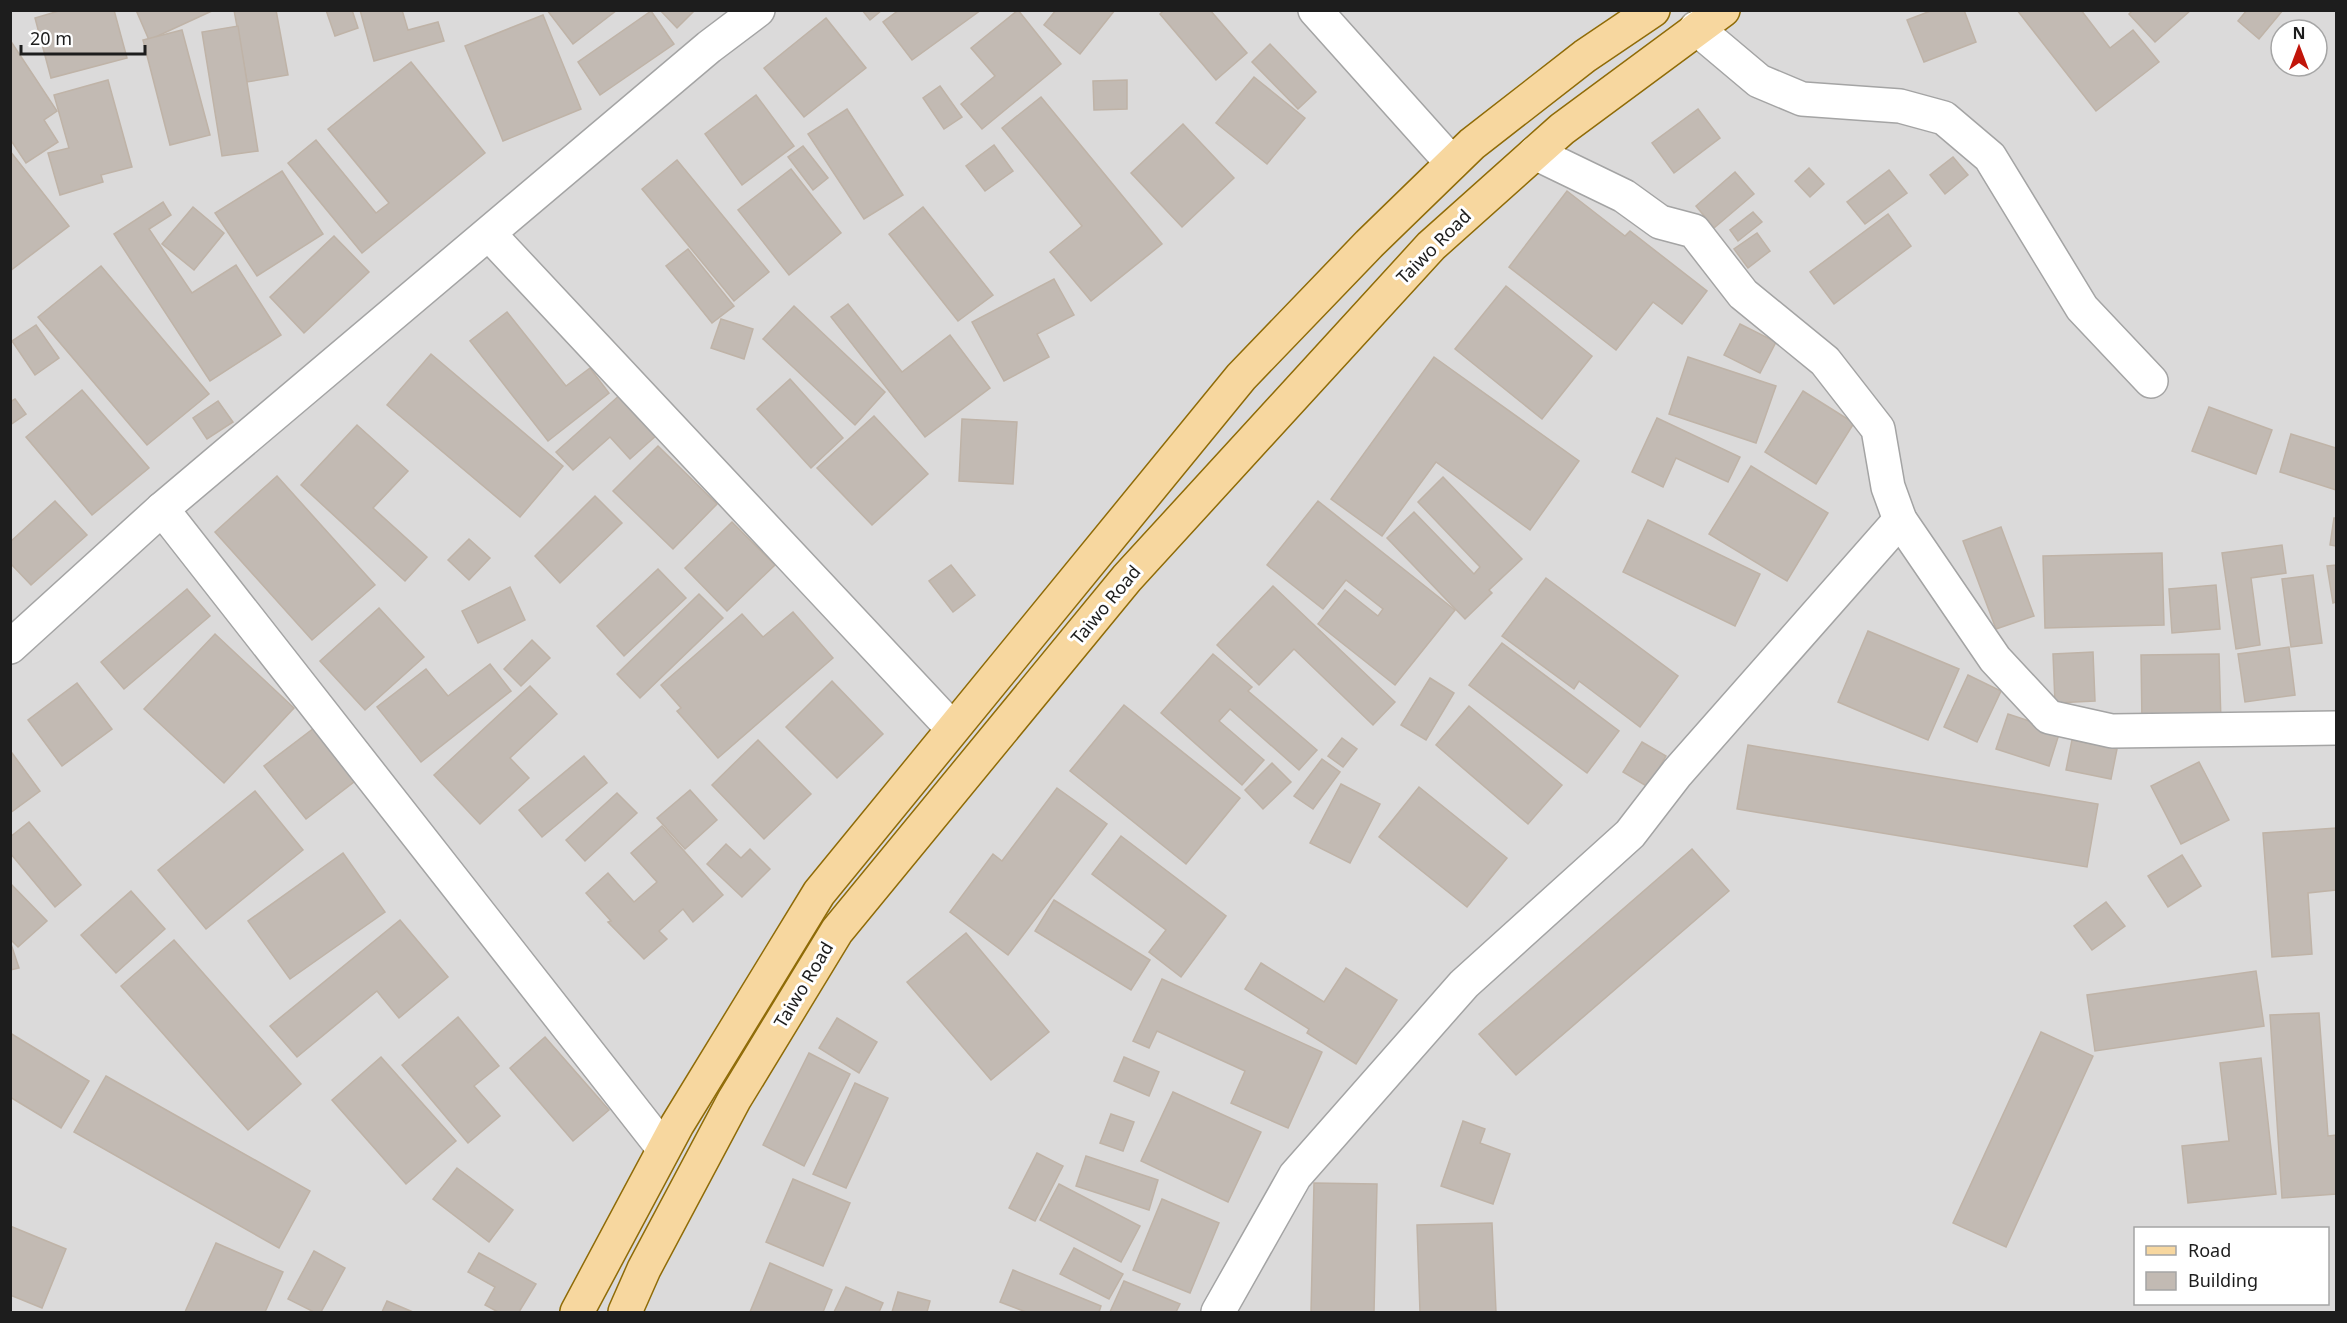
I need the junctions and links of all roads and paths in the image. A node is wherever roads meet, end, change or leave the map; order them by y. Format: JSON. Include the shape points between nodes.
{"nodes":[{"id":1,"x":758,"y":10,"type":"edge"},
{"id":2,"x":1315,"y":10,"type":"edge"},
{"id":3,"x":1653,"y":10,"type":"edge"},
{"id":4,"x":1709,"y":19,"type":"edge"},
{"id":5,"x":1535,"y":153,"type":"junction"},
{"id":6,"x":1452,"y":163,"type":"junction"},
{"id":7,"x":490,"y":235,"type":"junction"},
{"id":8,"x":2151,"y":381,"type":"dead end"},
{"id":9,"x":162,"y":509,"type":"junction"},
{"id":10,"x":1900,"y":520,"type":"junction"},
{"id":11,"x":10,"y":647,"type":"edge"},
{"id":12,"x":952,"y":728,"type":"junction"},
{"id":13,"x":2337,"y":728,"type":"edge"},
{"id":14,"x":663,"y":1148,"type":"junction"},
{"id":15,"x":578,"y":1312,"type":"edge"},
{"id":16,"x":625,"y":1312,"type":"edge"},
{"id":17,"x":1218,"y":1312,"type":"edge"}],
"edges":[{"from":1,"to":7,"type":"street"},
{"from":2,"to":6,"type":"street"},
{"from":3,"to":6,"type":"main road","name":"Taiwo Road","via":[[1585,56]]},
{"from":4,"to":5,"type":"main road","name":"Taiwo Road"},
{"from":4,"to":8,"type":"street","via":[[1760,81],[1802,99],[1900,106],[1944,118],[1990,158],[2082,308]]},
{"from":5,"to":10,"type":"street","via":[[1624,196],[1660,222],[1694,231],[1743,294],[1825,361],[1878,429],[1888,487]]},
{"from":5,"to":16,"type":"main road","name":"Taiwo Road","via":[[1431,246],[1127,578],[837,931],[734,1100]]},
{"from":6,"to":12,"type":"main road","name":"Taiwo Road","via":[[1241,377]]},
{"from":7,"to":9,"type":"street"},
{"from":7,"to":12,"type":"street"},
{"from":9,"to":11,"type":"street"},
{"from":9,"to":14,"type":"street"},
{"from":10,"to":13,"type":"street","via":[[1995,659],[2049,717],[2112,731]]},
{"from":10,"to":17,"type":"street","via":[[1677,773],[1630,834],[1464,984],[1295,1176]]},
{"from":12,"to":14,"type":"main road","name":"Taiwo Road","via":[[819,893]]},
{"from":14,"to":15,"type":"main road","name":"Taiwo Road"}]}
